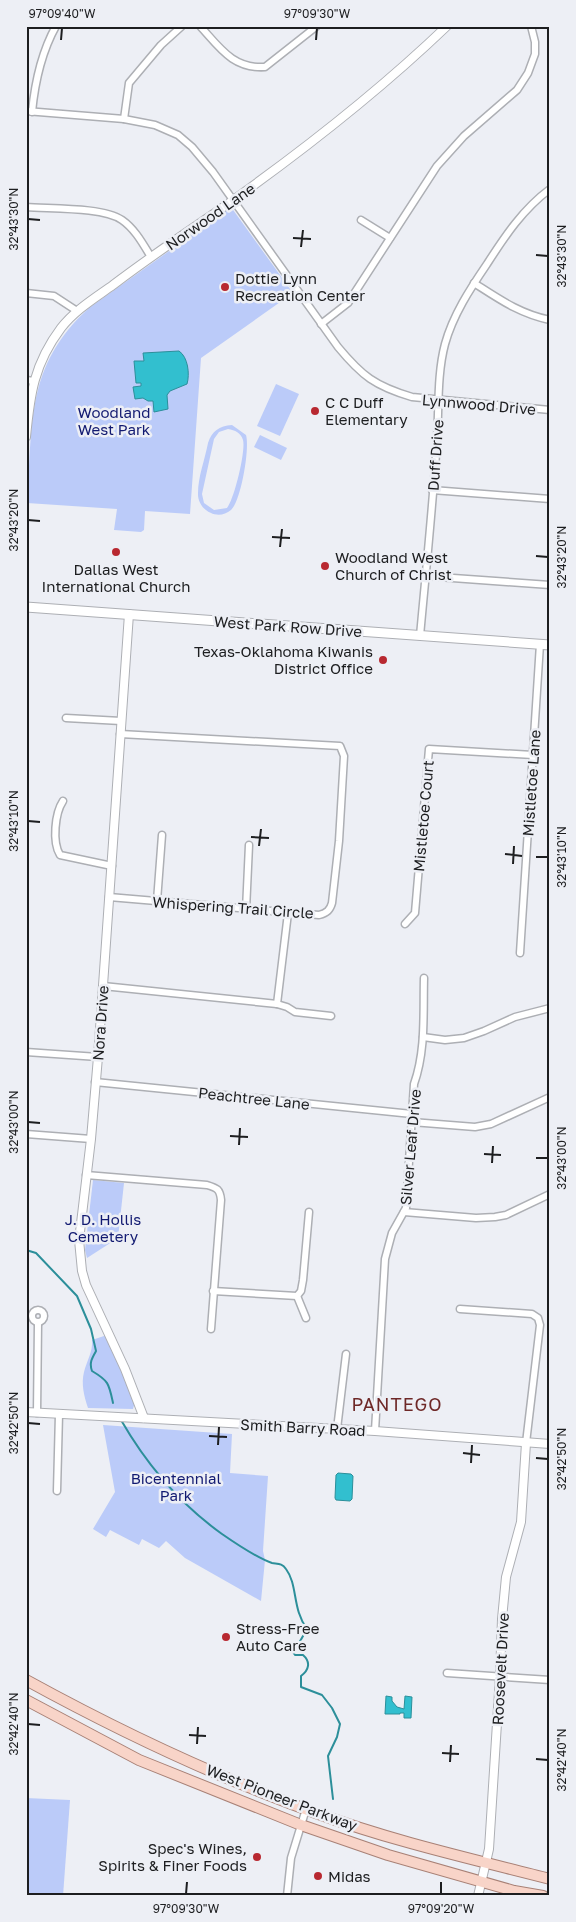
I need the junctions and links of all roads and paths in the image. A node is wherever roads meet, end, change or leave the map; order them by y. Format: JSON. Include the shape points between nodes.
{"nodes":[{"id":1,"x":56,"y":26,"type":"edge"},
{"id":2,"x":182,"y":26,"type":"edge"},
{"id":3,"x":200,"y":26,"type":"edge"},
{"id":4,"x":317,"y":26,"type":"edge"},
{"id":5,"x":447,"y":26,"type":"edge"},
{"id":6,"x":531,"y":26,"type":"edge"},
{"id":7,"x":29,"y":111,"type":"edge"},
{"id":8,"x":124,"y":119,"type":"junction"},
{"id":9,"x":549,"y":190,"type":"edge"},
{"id":10,"x":233,"y":199,"type":"junction"},
{"id":11,"x":26,"y":207,"type":"edge"},
{"id":12,"x":361,"y":220,"type":"dead end"},
{"id":13,"x":390,"y":238,"type":"junction"},
{"id":14,"x":151,"y":256,"type":"junction"},
{"id":15,"x":474,"y":283,"type":"junction"},
{"id":16,"x":26,"y":293,"type":"edge"},
{"id":17,"x":77,"y":311,"type":"junction"},
{"id":18,"x":550,"y":320,"type":"edge"},
{"id":19,"x":321,"y":324,"type":"junction"},
{"id":20,"x":30,"y":380,"type":"edge"},
{"id":21,"x":438,"y":401,"type":"junction"},
{"id":22,"x":550,"y":410,"type":"edge"},
{"id":23,"x":26,"y":437,"type":"edge"},
{"id":24,"x":432,"y":490,"type":"junction"},
{"id":25,"x":550,"y":499,"type":"edge"},
{"id":26,"x":425,"y":576,"type":"junction"},
{"id":27,"x":550,"y":585,"type":"edge"},
{"id":28,"x":26,"y":607,"type":"edge"},
{"id":29,"x":129,"y":614,"type":"junction"},
{"id":30,"x":420,"y":636,"type":"junction"},
{"id":31,"x":545,"y":645,"type":"edge"},
{"id":32,"x":66,"y":718,"type":"dead end"},
{"id":33,"x":121,"y":721,"type":"junction"},
{"id":34,"x":120,"y":734,"type":"junction"},
{"id":35,"x":533,"y":755,"type":"junction"},
{"id":36,"x":63,"y":801,"type":"dead end"},
{"id":37,"x":162,"y":835,"type":"dead end"},
{"id":38,"x":249,"y":845,"type":"dead end"},
{"id":39,"x":112,"y":866,"type":"junction"},
{"id":40,"x":109,"y":897,"type":"junction"},
{"id":41,"x":158,"y":901,"type":"junction"},
{"id":42,"x":246,"y":910,"type":"junction"},
{"id":43,"x":288,"y":913,"type":"junction"},
{"id":44,"x":405,"y":924,"type":"dead end"},
{"id":45,"x":520,"y":953,"type":"dead end"},
{"id":46,"x":424,"y":978,"type":"dead end"},
{"id":47,"x":103,"y":986,"type":"junction"},
{"id":48,"x":277,"y":1004,"type":"junction"},
{"id":49,"x":550,"y":1008,"type":"edge"},
{"id":50,"x":331,"y":1016,"type":"dead end"},
{"id":51,"x":423,"y":1037,"type":"junction"},
{"id":52,"x":26,"y":1052,"type":"edge"},
{"id":53,"x":98,"y":1057,"type":"junction"},
{"id":54,"x":95,"y":1082,"type":"junction"},
{"id":55,"x":550,"y":1097,"type":"edge"},
{"id":56,"x":412,"y":1114,"type":"junction"},
{"id":57,"x":412,"y":1122,"type":"junction"},
{"id":58,"x":26,"y":1134,"type":"edge"},
{"id":59,"x":91,"y":1139,"type":"junction"},
{"id":60,"x":86,"y":1175,"type":"junction"},
{"id":61,"x":550,"y":1194,"type":"edge"},
{"id":62,"x":309,"y":1212,"type":"dead end"},
{"id":63,"x":404,"y":1212,"type":"junction"},
{"id":64,"x":213,"y":1291,"type":"junction"},
{"id":65,"x":297,"y":1296,"type":"junction"},
{"id":66,"x":460,"y":1309,"type":"dead end"},
{"id":67,"x":306,"y":1318,"type":"dead end"},
{"id":68,"x":38,"y":1323,"type":"dead end"},
{"id":69,"x":210,"y":1328,"type":"dead end"},
{"id":70,"x":346,"y":1354,"type":"dead end"},
{"id":71,"x":26,"y":1412,"type":"edge"},
{"id":72,"x":37,"y":1413,"type":"junction"},
{"id":73,"x":58,"y":1414,"type":"junction"},
{"id":74,"x":144,"y":1418,"type":"junction"},
{"id":75,"x":337,"y":1429,"type":"junction"},
{"id":76,"x":375,"y":1431,"type":"junction"},
{"id":77,"x":526,"y":1443,"type":"junction"},
{"id":78,"x":550,"y":1444,"type":"edge"},
{"id":79,"x":57,"y":1491,"type":"dead end"},
{"id":80,"x":447,"y":1673,"type":"dead end"},
{"id":81,"x":500,"y":1676,"type":"junction"},
{"id":82,"x":26,"y":1680,"type":"edge"},
{"id":83,"x":550,"y":1680,"type":"edge"},
{"id":84,"x":26,"y":1700,"type":"edge"},
{"id":85,"x":306,"y":1809,"type":"junction"},
{"id":86,"x":301,"y":1825,"type":"junction"},
{"id":87,"x":486,"y":1863,"type":"junction"},
{"id":88,"x":550,"y":1879,"type":"edge"},
{"id":89,"x":482,"y":1881,"type":"junction"},
{"id":90,"x":287,"y":1896,"type":"edge"},
{"id":91,"x":478,"y":1896,"type":"edge"},
{"id":92,"x":543,"y":1896,"type":"edge"}],
"edges":[{"from":1,"to":7,"type":"street","via":[[39,67]]},
{"from":2,"to":8,"type":"street","via":[[161,44],[129,83]]},
{"from":3,"to":4,"type":"street","via":[[231,57],[254,68],[265,67]]},
{"from":5,"to":10,"type":"street","name":"Norwood Lane","via":[[329,130]]},
{"from":6,"to":13,"type":"street","via":[[535,54],[517,90],[464,136],[437,166]]},
{"from":7,"to":8,"type":"street","name":"Lynnwood Drive"},
{"from":8,"to":10,"type":"street","name":"Lynnwood Drive","via":[[155,125],[178,135],[208,165]]},
{"from":9,"to":15,"type":"street","name":"Duff Drive","via":[[511,227]]},
{"from":10,"to":14,"type":"street","name":"Norwood Lane"},
{"from":10,"to":19,"type":"street","name":"Lynnwood Drive"},
{"from":11,"to":14,"type":"street","via":[[112,215],[133,230]]},
{"from":12,"to":13,"type":"street"},
{"from":13,"to":19,"type":"street","via":[[348,303]]},
{"from":14,"to":17,"type":"street","name":"Norwood Lane"},
{"from":15,"to":18,"type":"street","via":[[514,308]]},
{"from":15,"to":21,"type":"street","name":"Duff Drive","via":[[456,315],[445,346]]},
{"from":16,"to":17,"type":"street","via":[[54,296]]},
{"from":17,"to":20,"type":"street","name":"Norwood Lane","via":[[44,353]]},
{"from":19,"to":21,"type":"street","name":"Lynnwood Drive","via":[[357,370],[373,382],[412,398]]},
{"from":20,"to":23,"type":"street","name":"Norwood Lane"},
{"from":21,"to":22,"type":"street","name":"Lynnwood Drive"},
{"from":21,"to":24,"type":"street","name":"Duff Drive"},
{"from":24,"to":25,"type":"street"},
{"from":24,"to":26,"type":"street","name":"Duff Drive"},
{"from":26,"to":27,"type":"street"},
{"from":26,"to":30,"type":"street","name":"Duff Drive"},
{"from":28,"to":29,"type":"main road","name":"West Park Row Drive"},
{"from":29,"to":30,"type":"main road","name":"West Park Row Drive"},
{"from":29,"to":33,"type":"street","name":"Nora Drive"},
{"from":30,"to":31,"type":"main road","name":"West Park Row Drive"},
{"from":31,"to":35,"type":"street","name":"Mistletoe Lane"},
{"from":32,"to":33,"type":"street"},
{"from":33,"to":34,"type":"street","name":"Nora Drive"},
{"from":34,"to":39,"type":"street","name":"Nora Drive"},
{"from":34,"to":43,"type":"street","name":"Whispering Trail Circle","via":[[340,746],[344,756],[339,841],[330,909],[319,914]]},
{"from":35,"to":44,"type":"street","name":"Mistletoe Court","via":[[429,749],[414,913]]},
{"from":35,"to":45,"type":"street","name":"Mistletoe Lane"},
{"from":36,"to":39,"type":"street","via":[[59,807],[56,841],[60,855]]},
{"from":37,"to":41,"type":"street"},
{"from":38,"to":42,"type":"street"},
{"from":39,"to":40,"type":"street","name":"Nora Drive"},
{"from":40,"to":41,"type":"street","name":"Whispering Trail Circle"},
{"from":40,"to":47,"type":"street","name":"Nora Drive"},
{"from":41,"to":42,"type":"street","name":"Whispering Trail Circle"},
{"from":42,"to":43,"type":"street","name":"Whispering Trail Circle"},
{"from":43,"to":48,"type":"street"},
{"from":46,"to":51,"type":"street","name":"Silver Leaf Drive"},
{"from":47,"to":48,"type":"street"},
{"from":47,"to":53,"type":"street","name":"Nora Drive"},
{"from":48,"to":50,"type":"street","via":[[295,1012]]},
{"from":49,"to":51,"type":"street","via":[[515,1017],[464,1038]]},
{"from":51,"to":56,"type":"street","name":"Silver Leaf Drive"},
{"from":52,"to":53,"type":"street"},
{"from":53,"to":54,"type":"street","name":"Nora Drive"},
{"from":54,"to":56,"type":"street","name":"Peachtree Lane"},
{"from":54,"to":59,"type":"street","name":"Nora Drive"},
{"from":55,"to":57,"type":"street","via":[[491,1124],[475,1127]]},
{"from":56,"to":57,"type":"street","name":"Silver Leaf Drive"},
{"from":57,"to":63,"type":"street","name":"Silver Leaf Drive"},
{"from":58,"to":59,"type":"street"},
{"from":59,"to":60,"type":"street","name":"Nora Drive"},
{"from":60,"to":64,"type":"street","via":[[217,1188],[221,1200]]},
{"from":60,"to":74,"type":"street","name":"Nora Drive","via":[[79,1240],[82,1271]]},
{"from":61,"to":63,"type":"street","via":[[495,1217]]},
{"from":62,"to":65,"type":"street","via":[[303,1280]]},
{"from":63,"to":76,"type":"street","name":"Silver Leaf Drive","via":[[392,1233],[384,1260]]},
{"from":64,"to":65,"type":"street"},
{"from":64,"to":69,"type":"street"},
{"from":65,"to":67,"type":"street"},
{"from":66,"to":77,"type":"street","via":[[532,1314],[538,1318],[540,1325]]},
{"from":68,"to":72,"type":"street"},
{"from":70,"to":75,"type":"street"},
{"from":71,"to":72,"type":"street","name":"Smith Barry Road"},
{"from":72,"to":73,"type":"street","name":"Smith Barry Road"},
{"from":73,"to":74,"type":"street","name":"Smith Barry Road"},
{"from":73,"to":79,"type":"street"},
{"from":74,"to":75,"type":"street","name":"Smith Barry Road"},
{"from":75,"to":76,"type":"street","name":"Smith Barry Road"},
{"from":76,"to":77,"type":"street","name":"Smith Barry Road"},
{"from":77,"to":78,"type":"street","name":"Smith Barry Road"},
{"from":77,"to":81,"type":"street","name":"Roosevelt Drive","via":[[521,1522],[506,1577]]},
{"from":80,"to":81,"type":"street"},
{"from":81,"to":83,"type":"street"},
{"from":81,"to":87,"type":"street","name":"Roosevelt Drive","via":[[492,1819]]},
{"from":82,"to":85,"type":"main road","name":"West Pioneer Parkway","via":[[121,1730]]},
{"from":84,"to":86,"type":"main road","name":"West Pioneer Parkway","via":[[138,1760]]},
{"from":85,"to":86,"type":"street"},
{"from":85,"to":87,"type":"main road","name":"West Pioneer Parkway"},
{"from":86,"to":89,"type":"main road","name":"West Pioneer Parkway","via":[[388,1856]]},
{"from":86,"to":90,"type":"street","via":[[291,1858]]},
{"from":87,"to":88,"type":"main road","name":"West Pioneer Parkway"},
{"from":87,"to":89,"type":"street","name":"Roosevelt Drive"},
{"from":89,"to":91,"type":"street","name":"Roosevelt Drive"},
{"from":89,"to":92,"type":"main road","name":"West Pioneer Parkway"}]}
